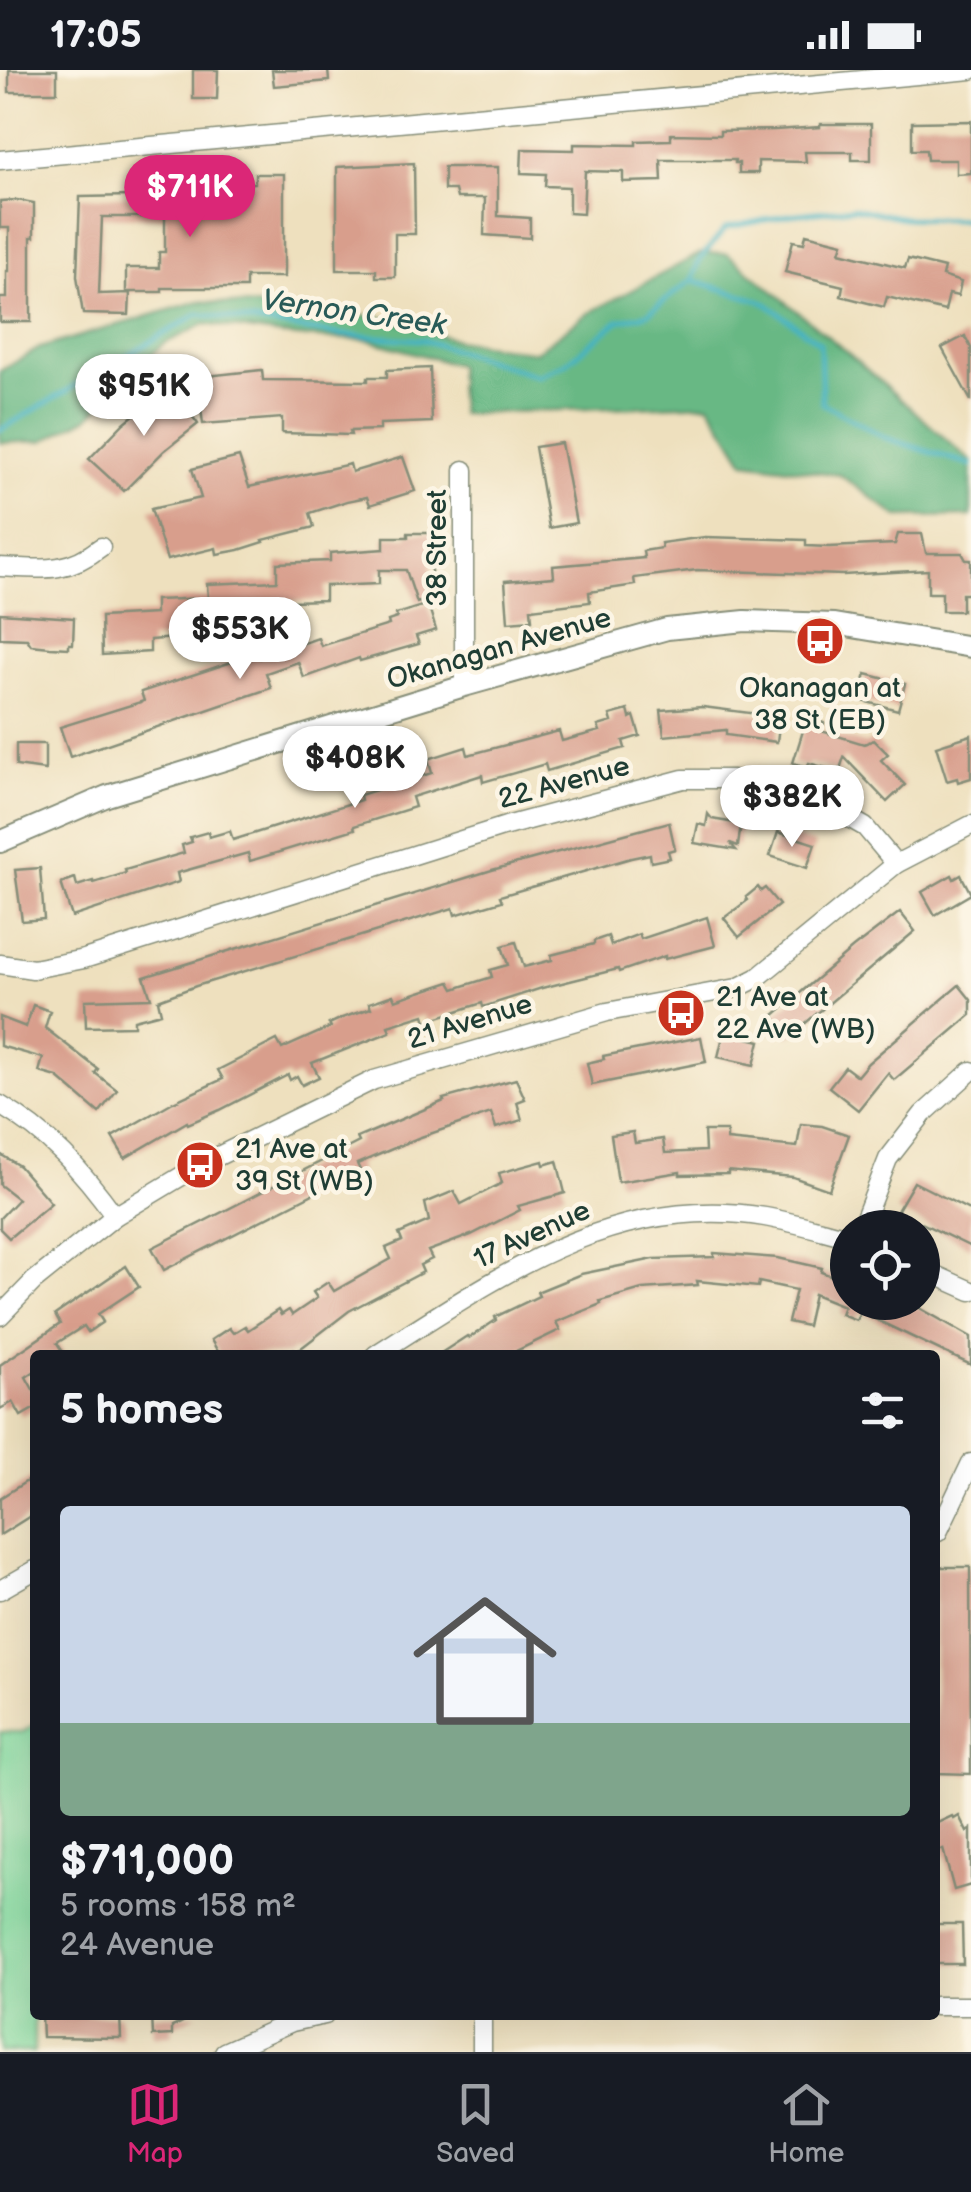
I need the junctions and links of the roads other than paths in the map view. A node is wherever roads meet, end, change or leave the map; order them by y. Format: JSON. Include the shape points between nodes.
{"nodes":[{"id":1,"x":971,"y":70,"type":"edge"},
{"id":2,"x":0,"y":160,"type":"edge"},
{"id":3,"x":464,"y":470,"type":"dead end"},
{"id":4,"x":101,"y":547,"type":"dead end"},
{"id":5,"x":0,"y":567,"type":"edge"},
{"id":6,"x":971,"y":648,"type":"edge"},
{"id":7,"x":464,"y":686,"type":"junction"},
{"id":8,"x":971,"y":825,"type":"edge"},
{"id":9,"x":0,"y":842,"type":"edge"},
{"id":10,"x":896,"y":864,"type":"junction"},
{"id":11,"x":0,"y":964,"type":"edge"},
{"id":12,"x":971,"y":1071,"type":"edge"},
{"id":13,"x":0,"y":1105,"type":"edge"},
{"id":14,"x":868,"y":1210,"type":"edge"},
{"id":15,"x":116,"y":1216,"type":"junction"},
{"id":16,"x":830,"y":1233,"type":"edge"},
{"id":17,"x":940,"y":1277,"type":"edge"},
{"id":18,"x":971,"y":1291,"type":"edge"},
{"id":19,"x":0,"y":1316,"type":"edge"},
{"id":20,"x":383,"y":1350,"type":"edge"},
{"id":21,"x":971,"y":1463,"type":"edge"},
{"id":22,"x":940,"y":1528,"type":"edge"},
{"id":23,"x":30,"y":1573,"type":"edge"},
{"id":24,"x":0,"y":1590,"type":"edge"},
{"id":25,"x":940,"y":2006,"type":"edge"},
{"id":26,"x":971,"y":2006,"type":"edge"},
{"id":27,"x":301,"y":2020,"type":"edge"},
{"id":28,"x":482,"y":2020,"type":"edge"},
{"id":29,"x":224,"y":2052,"type":"edge"},
{"id":30,"x":482,"y":2052,"type":"edge"}],
"edges":[{"from":1,"to":2,"type":"street"},
{"from":3,"to":7,"type":"street","name":"38 Street"},
{"from":4,"to":5,"type":"street","via":[[53,570]]},
{"from":6,"to":7,"type":"street","name":"Okanagan Avenue","via":[[834,624],[745,621],[667,629]]},
{"from":7,"to":9,"type":"street","name":"Okanagan Avenue","via":[[107,796]]},
{"from":8,"to":10,"type":"street","name":"21 Avenue"},
{"from":10,"to":11,"type":"street","name":"22 Avenue","via":[[865,828],[828,806],[732,780],[683,779],[506,826],[84,959],[33,969]]},
{"from":10,"to":15,"type":"street","name":"21 Avenue","via":[[737,988],[607,1012],[374,1080],[200,1166]]},
{"from":12,"to":14,"type":"street","via":[[923,1114],[888,1159]]},
{"from":13,"to":15,"type":"street","via":[[51,1138]]},
{"from":15,"to":19,"type":"street","name":"21 Avenue"},
{"from":16,"to":20,"type":"street","name":"17 Avenue","via":[[763,1217],[686,1214],[596,1231],[512,1268]]},
{"from":17,"to":18,"type":"street"},
{"from":21,"to":22,"type":"street"},
{"from":23,"to":24,"type":"street"},
{"from":25,"to":26,"type":"street"},
{"from":27,"to":29,"type":"street"},
{"from":28,"to":30,"type":"street"}]}
